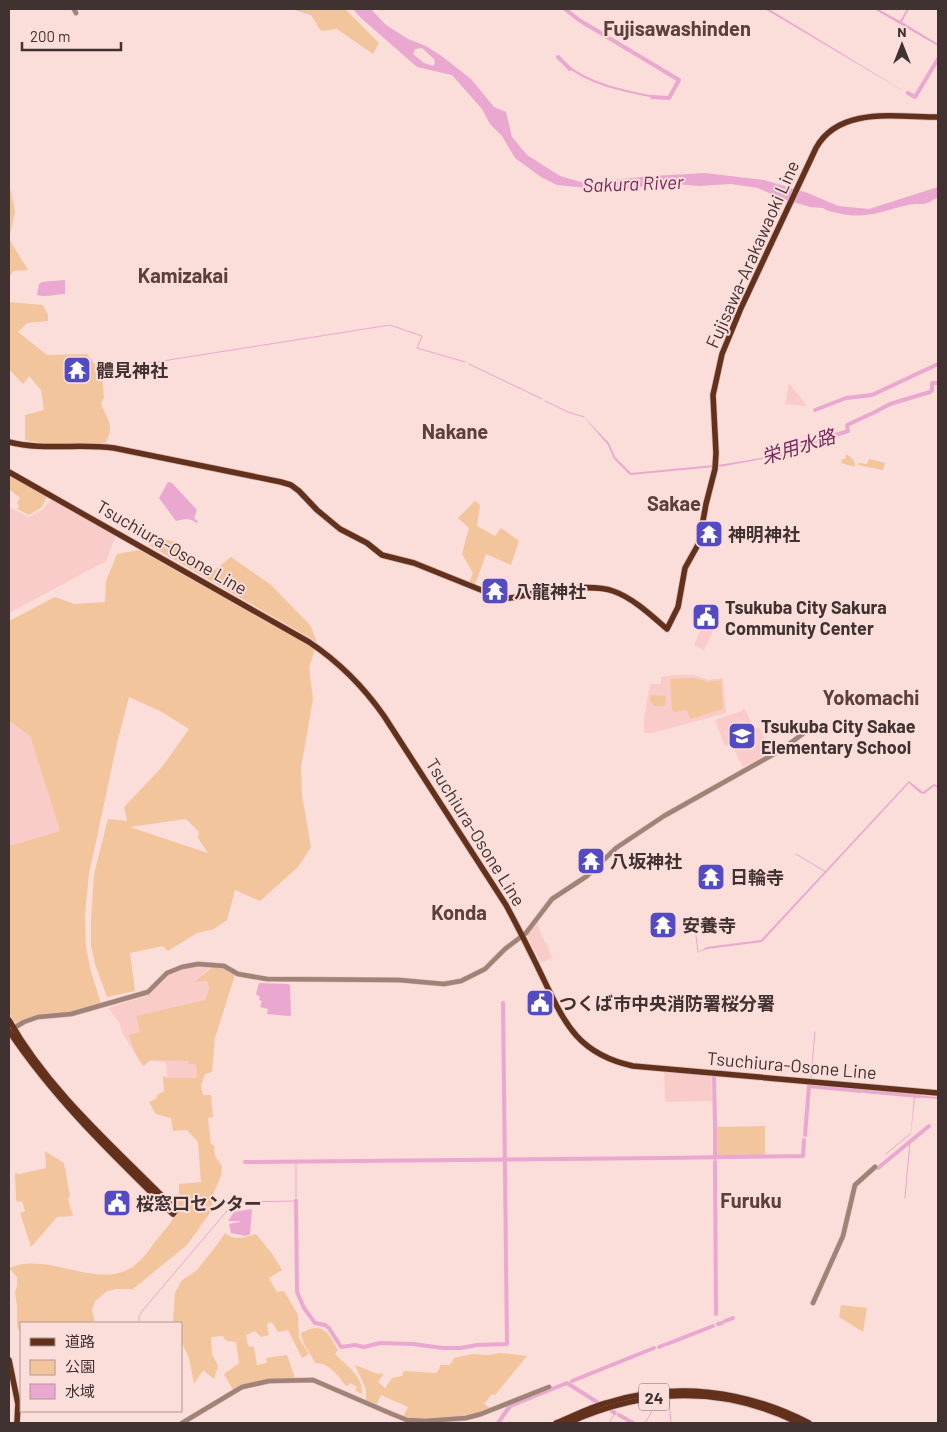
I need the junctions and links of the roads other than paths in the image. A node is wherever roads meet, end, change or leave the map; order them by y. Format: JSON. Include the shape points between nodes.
{"nodes":[{"id":1,"x":938,"y":117,"type":"edge"},
{"id":2,"x":9,"y":442,"type":"edge"},
{"id":3,"x":9,"y":472,"type":"edge"},
{"id":4,"x":808,"y":730,"type":"dead end"},
{"id":5,"x":523,"y":936,"type":"junction"},
{"id":6,"x":9,"y":1020,"type":"edge"},
{"id":7,"x":10,"y":1030,"type":"edge"},
{"id":8,"x":938,"y":1093,"type":"edge"},
{"id":9,"x":875,"y":1167,"type":"dead end"},
{"id":10,"x":813,"y":1303,"type":"dead end"},
{"id":11,"x":9,"y":1360,"type":"edge"},
{"id":12,"x":549,"y":1387,"type":"dead end"},
{"id":13,"x":17,"y":1423,"type":"edge"},
{"id":14,"x":182,"y":1423,"type":"edge"},
{"id":15,"x":556,"y":1423,"type":"edge"},
{"id":16,"x":568,"y":1423,"type":"edge"},
{"id":17,"x":799,"y":1423,"type":"edge"},
{"id":18,"x":809,"y":1423,"type":"edge"}],
"edges":[{"from":1,"to":2,"type":"main road","name":"Fujisawa-Arakawaoki Line","via":[[859,117],[832,129],[819,142],[722,354],[714,395],[715,469],[699,543],[685,568],[678,607],[667,629],[630,599],[608,590],[588,588],[501,598],[414,563],[388,557],[340,530],[298,491],[281,482],[114,448],[25,446]]},
{"from":3,"to":5,"type":"main road","name":"Tsuchiura-Osone Line","via":[[304,639],[347,671],[384,716]]},
{"from":4,"to":5,"type":"street","via":[[781,750],[664,816],[616,848],[587,876],[552,899]]},
{"from":5,"to":7,"type":"street","via":[[485,969],[450,984],[255,978],[224,966],[198,964],[167,973],[148,992],[71,1014],[38,1017]]},
{"from":5,"to":8,"type":"main road","name":"Tsuchiura-Osone Line","via":[[568,1027],[585,1044],[608,1058],[639,1066]]},
{"from":6,"to":7,"type":"main road"},
{"from":7,"to":7,"type":"main road","via":[[59,1090],[176,1210],[173,1214],[73,1114],[27,1060]]},
{"from":9,"to":10,"type":"street","via":[[855,1185],[844,1232]]},
{"from":11,"to":13,"type":"main road","via":[[18,1404]]},
{"from":12,"to":14,"type":"street","via":[[481,1414],[425,1422],[400,1417],[313,1380],[269,1381],[242,1387]]},
{"from":15,"to":18,"type":"main road","number":"24","via":[[626,1397],[687,1390],[744,1398]]},
{"from":16,"to":17,"type":"main road","number":"24","via":[[627,1402],[687,1395],[743,1402]]}]}
